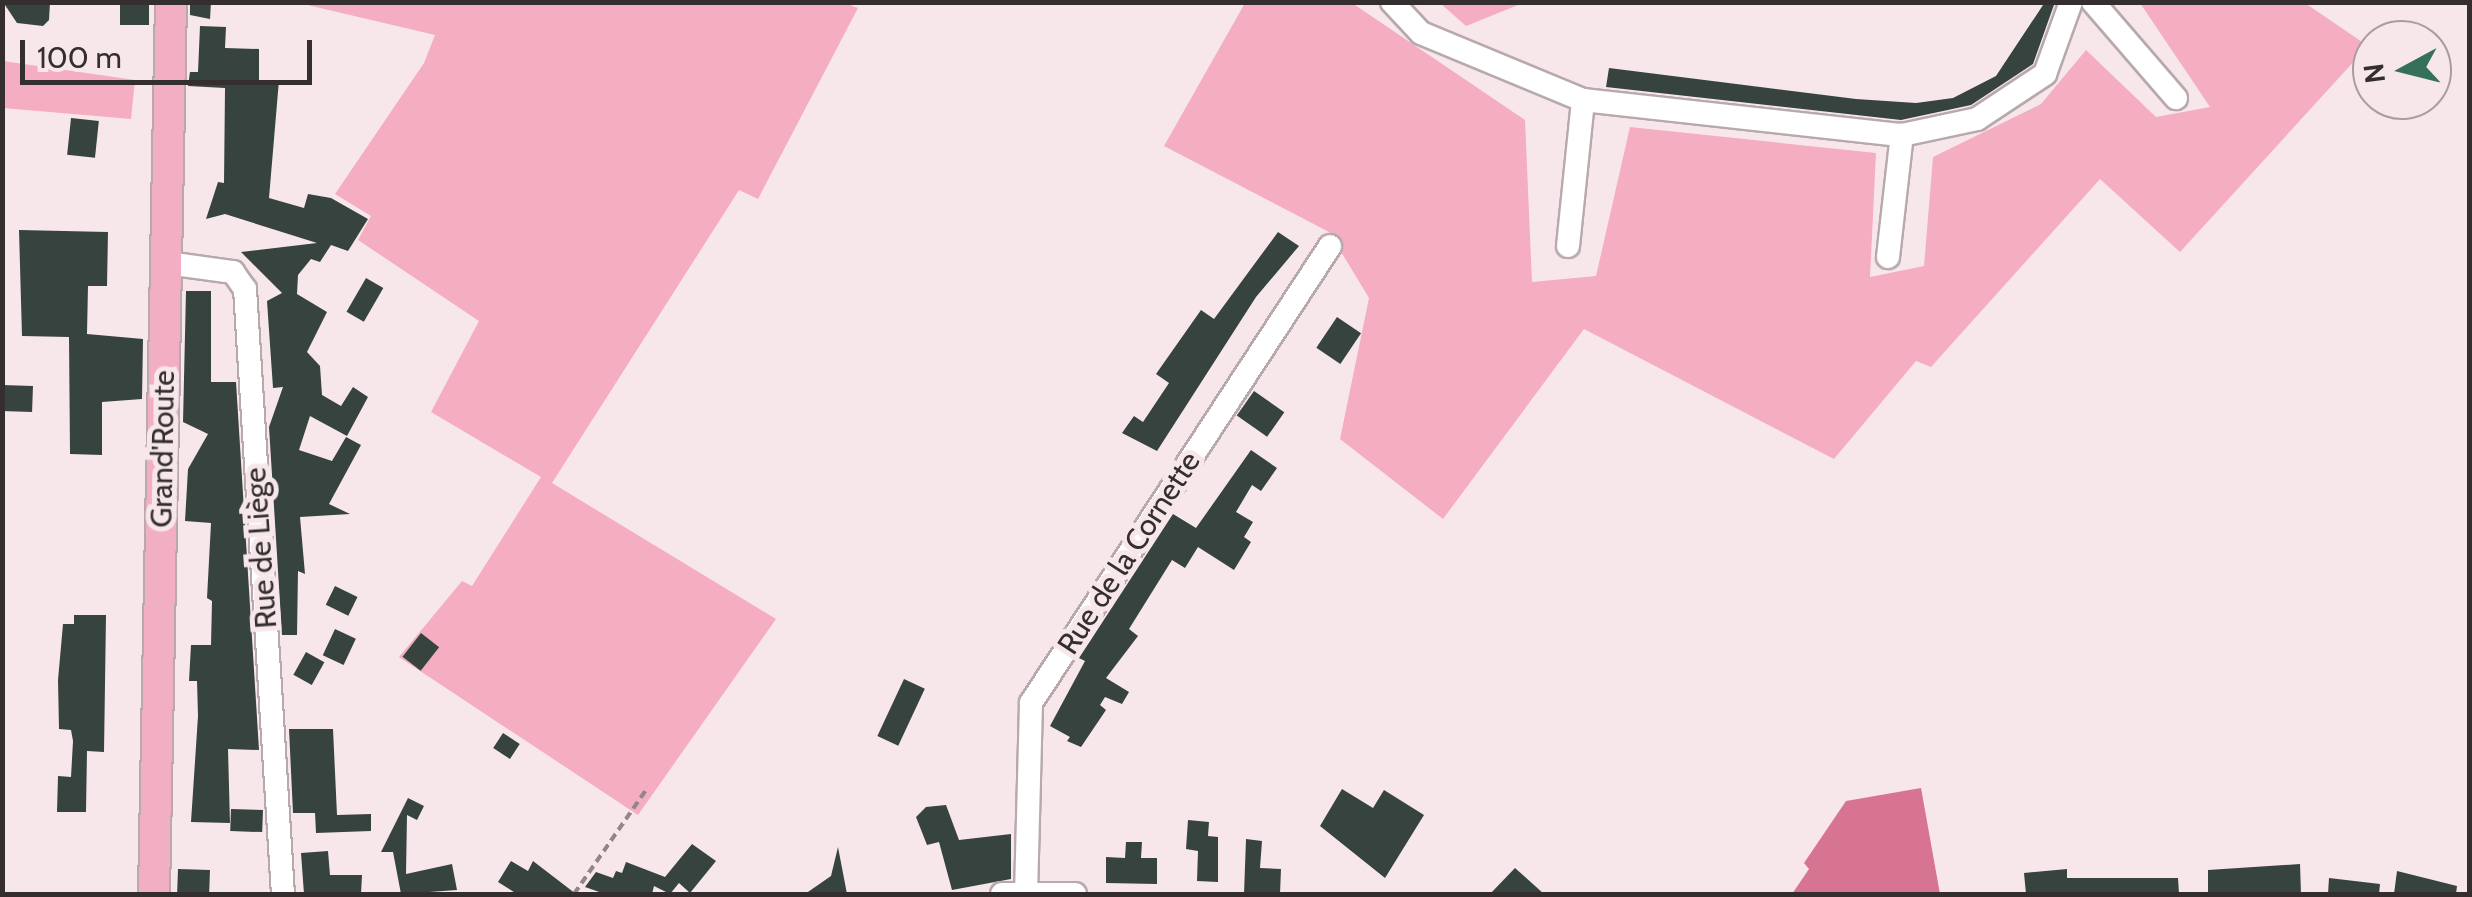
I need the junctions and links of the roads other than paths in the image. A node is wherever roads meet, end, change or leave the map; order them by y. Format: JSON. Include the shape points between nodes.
{"nodes":[{"id":1,"x":172,"y":2,"type":"edge"},
{"id":2,"x":1392,"y":2,"type":"edge"},
{"id":3,"x":2071,"y":2,"type":"edge"},
{"id":4,"x":2093,"y":2,"type":"edge"},
{"id":5,"x":2176,"y":98,"type":"dead end"},
{"id":6,"x":1583,"y":100,"type":"junction"},
{"id":7,"x":1902,"y":135,"type":"junction"},
{"id":8,"x":1330,"y":246,"type":"dead end"},
{"id":9,"x":1568,"y":246,"type":"dead end"},
{"id":10,"x":1888,"y":257,"type":"dead end"},
{"id":11,"x":167,"y":263,"type":"junction"},
{"id":12,"x":1026,"y":893,"type":"edge"},
{"id":13,"x":154,"y":894,"type":"edge"},
{"id":14,"x":284,"y":894,"type":"edge"},
{"id":15,"x":1002,"y":894,"type":"edge"},
{"id":16,"x":1076,"y":894,"type":"edge"}],
"edges":[{"from":1,"to":11,"type":"main road","name":"Grand'Route"},
{"from":2,"to":6,"type":"street","via":[[1421,33]]},
{"from":3,"to":7,"type":"street","via":[[2045,74],[1977,119]]},
{"from":4,"to":5,"type":"street"},
{"from":6,"to":7,"type":"street"},
{"from":6,"to":9,"type":"street"},
{"from":7,"to":10,"type":"street"},
{"from":8,"to":12,"type":"street","name":"Rue de la Cornette","via":[[1031,703]]},
{"from":11,"to":13,"type":"main road","name":"Grand'Route"},
{"from":11,"to":14,"type":"street","name":"Rue de Liège","via":[[233,272],[245,290]]},
{"from":12,"to":15,"type":"street"},
{"from":12,"to":16,"type":"street"}]}
